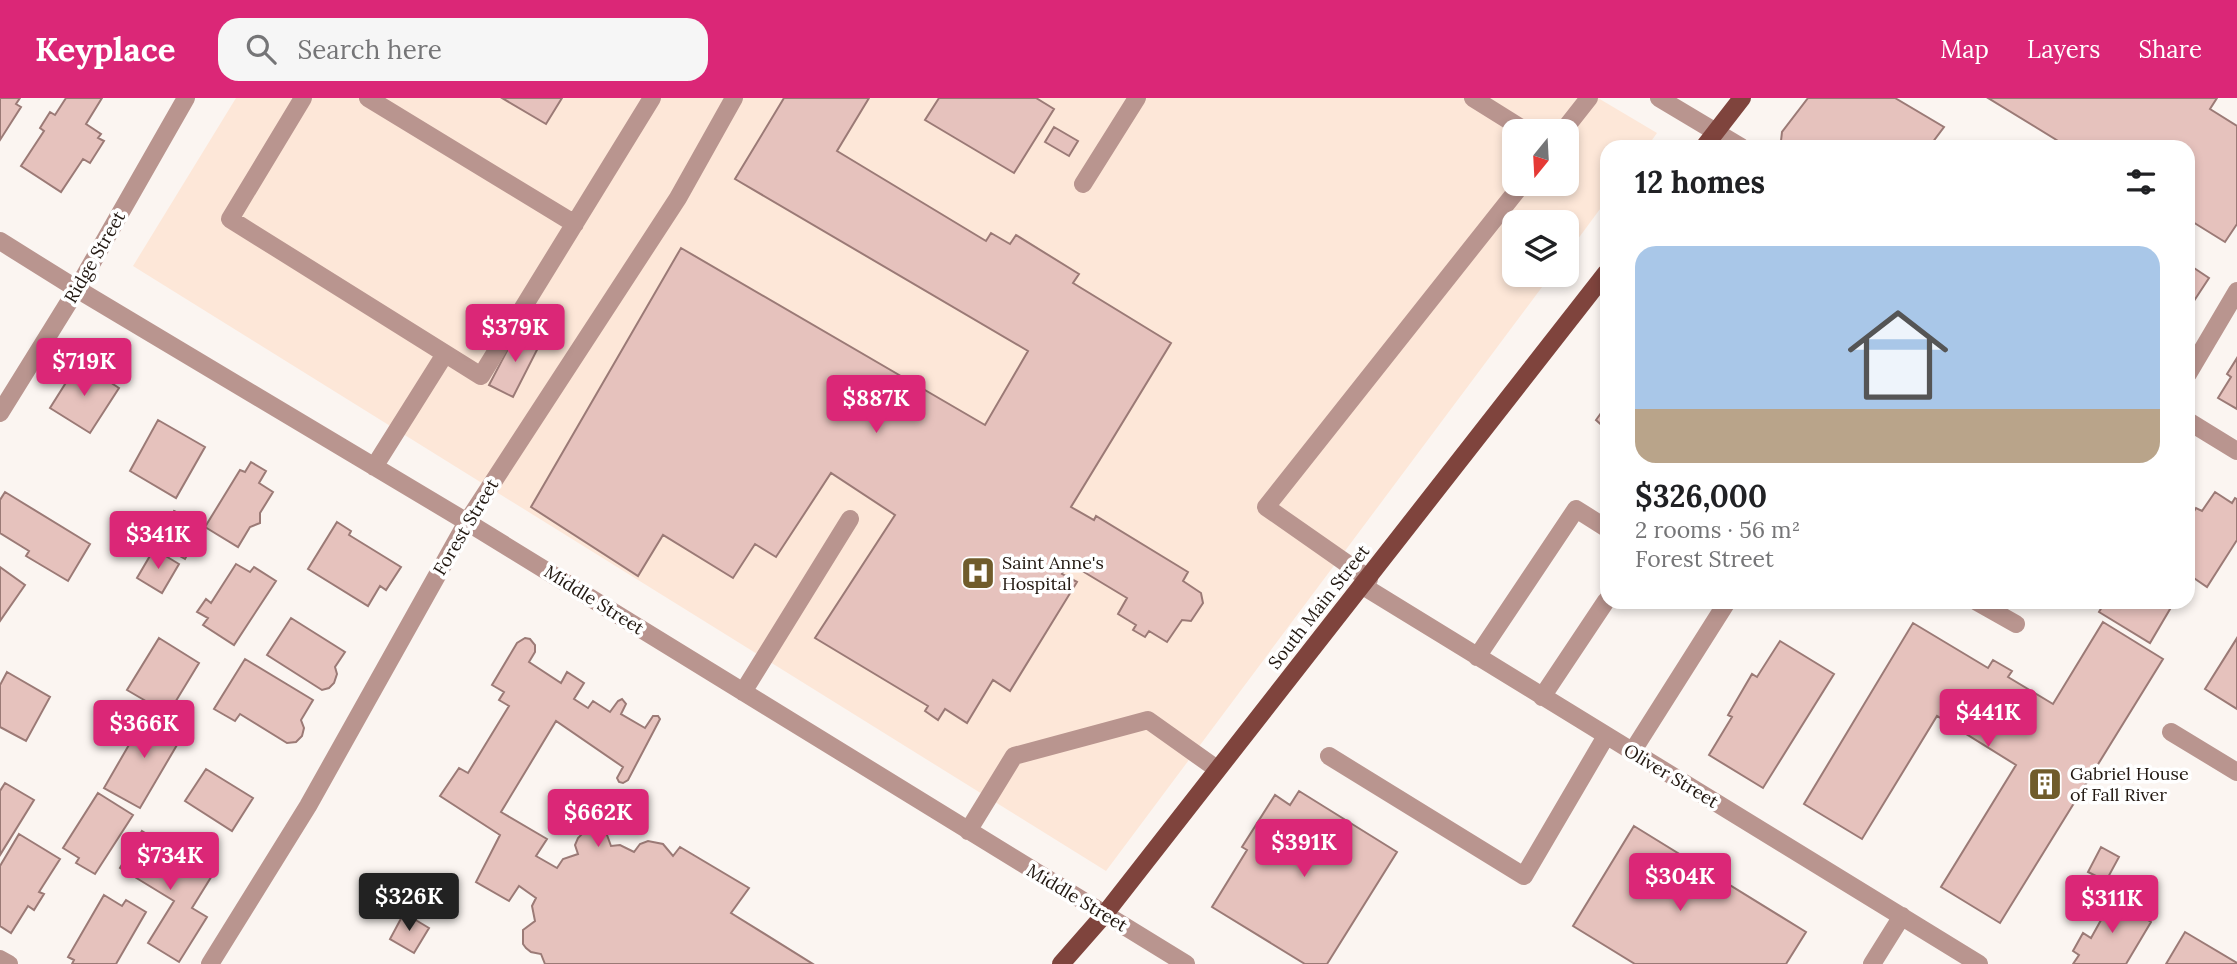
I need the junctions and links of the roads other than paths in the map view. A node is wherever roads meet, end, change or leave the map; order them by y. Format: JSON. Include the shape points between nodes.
{"nodes":[{"id":1,"x":186,"y":98,"type":"edge"},
{"id":2,"x":303,"y":98,"type":"edge"},
{"id":3,"x":368,"y":98,"type":"edge"},
{"id":4,"x":652,"y":98,"type":"edge"},
{"id":5,"x":734,"y":98,"type":"edge"},
{"id":6,"x":1138,"y":98,"type":"edge"},
{"id":7,"x":1473,"y":98,"type":"edge"},
{"id":8,"x":1589,"y":98,"type":"edge"},
{"id":9,"x":1659,"y":98,"type":"edge"},
{"id":10,"x":1742,"y":98,"type":"edge"},
{"id":11,"x":1507,"y":119,"type":"edge"},
{"id":12,"x":1572,"y":119,"type":"edge"},
{"id":13,"x":1716,"y":132,"type":"junction"},
{"id":14,"x":1710,"y":140,"type":"edge"},
{"id":15,"x":1729,"y":140,"type":"edge"},
{"id":16,"x":1083,"y":184,"type":"dead end"},
{"id":17,"x":1512,"y":196,"type":"edge"},
{"id":18,"x":575,"y":224,"type":"junction"},
{"id":19,"x":0,"y":241,"type":"edge"},
{"id":20,"x":1600,"y":281,"type":"edge"},
{"id":21,"x":77,"y":289,"type":"junction"},
{"id":22,"x":2237,"y":291,"type":"edge"},
{"id":23,"x":445,"y":354,"type":"junction"},
{"id":24,"x":2195,"y":362,"type":"edge"},
{"id":25,"x":0,"y":413,"type":"edge"},
{"id":26,"x":2195,"y":425,"type":"edge"},
{"id":27,"x":2237,"y":451,"type":"edge"},
{"id":28,"x":374,"y":467,"type":"junction"},
{"id":29,"x":850,"y":519,"type":"dead end"},
{"id":30,"x":467,"y":522,"type":"junction"},
{"id":31,"x":1600,"y":524,"type":"edge"},
{"id":32,"x":1366,"y":583,"type":"junction"},
{"id":33,"x":1601,"y":609,"type":"edge"},
{"id":34,"x":1723,"y":609,"type":"edge"},
{"id":35,"x":1989,"y":609,"type":"edge"},
{"id":36,"x":2016,"y":624,"type":"dead end"},
{"id":37,"x":1477,"y":657,"type":"junction"},
{"id":38,"x":743,"y":692,"type":"junction"},
{"id":39,"x":1542,"y":697,"type":"junction"},
{"id":40,"x":2171,"y":732,"type":"dead end"},
{"id":41,"x":1606,"y":736,"type":"junction"},
{"id":42,"x":1632,"y":752,"type":"junction"},
{"id":43,"x":1329,"y":756,"type":"dead end"},
{"id":44,"x":1217,"y":769,"type":"junction"},
{"id":45,"x":2237,"y":772,"type":"edge"},
{"id":46,"x":968,"y":831,"type":"junction"},
{"id":47,"x":1104,"y":915,"type":"junction"},
{"id":48,"x":1902,"y":916,"type":"junction"},
{"id":49,"x":0,"y":959,"type":"edge"},
{"id":50,"x":9,"y":964,"type":"edge"},
{"id":51,"x":210,"y":964,"type":"edge"},
{"id":52,"x":1061,"y":964,"type":"edge"},
{"id":53,"x":1186,"y":964,"type":"edge"},
{"id":54,"x":1872,"y":964,"type":"edge"},
{"id":55,"x":1979,"y":964,"type":"edge"}],
"edges":[{"from":1,"to":21,"type":"street","name":"Ridge Street"},
{"from":2,"to":23,"type":"street","via":[[230,219]]},
{"from":3,"to":18,"type":"street"},
{"from":4,"to":18,"type":"street"},
{"from":5,"to":30,"type":"street","name":"Forest Street","via":[[677,198]]},
{"from":6,"to":16,"type":"street"},
{"from":7,"to":11,"type":"street"},
{"from":8,"to":12,"type":"street"},
{"from":9,"to":13,"type":"street"},
{"from":10,"to":13,"type":"main road"},
{"from":13,"to":14,"type":"main road"},
{"from":13,"to":15,"type":"street"},
{"from":17,"to":32,"type":"street","name":"Oliver Street","via":[[1266,507]]},
{"from":18,"to":23,"type":"street","via":[[481,376]]},
{"from":19,"to":21,"type":"street","name":"Middle Street"},
{"from":20,"to":32,"type":"main road","name":"South Main Street"},
{"from":21,"to":25,"type":"street","name":"Ridge Street"},
{"from":21,"to":28,"type":"street","name":"Middle Street"},
{"from":22,"to":24,"type":"street"},
{"from":23,"to":28,"type":"street"},
{"from":26,"to":27,"type":"street"},
{"from":28,"to":30,"type":"street","name":"Middle Street"},
{"from":29,"to":38,"type":"street"},
{"from":30,"to":38,"type":"street","name":"Middle Street"},
{"from":30,"to":51,"type":"street","name":"Forest Street","via":[[309,806]]},
{"from":31,"to":37,"type":"street","via":[[1576,509]]},
{"from":32,"to":37,"type":"street","name":"Oliver Street"},
{"from":32,"to":44,"type":"main road","name":"South Main Street"},
{"from":33,"to":39,"type":"street"},
{"from":34,"to":42,"type":"street"},
{"from":35,"to":36,"type":"street"},
{"from":37,"to":39,"type":"street","name":"Oliver Street"},
{"from":38,"to":46,"type":"street","name":"Middle Street"},
{"from":39,"to":41,"type":"street","name":"Oliver Street"},
{"from":40,"to":45,"type":"street"},
{"from":41,"to":42,"type":"street","name":"Oliver Street"},
{"from":41,"to":43,"type":"street","via":[[1524,876]]},
{"from":42,"to":48,"type":"street","name":"Oliver Street"},
{"from":44,"to":46,"type":"street","via":[[1148,720],[1014,756]]},
{"from":44,"to":47,"type":"main road","name":"South Main Street"},
{"from":46,"to":47,"type":"street","name":"Middle Street"},
{"from":47,"to":52,"type":"main road","name":"South Main Street"},
{"from":47,"to":53,"type":"street","name":"Middle Street"},
{"from":48,"to":54,"type":"street"},
{"from":48,"to":55,"type":"street","name":"Oliver Street"},
{"from":49,"to":50,"type":"street"}]}
